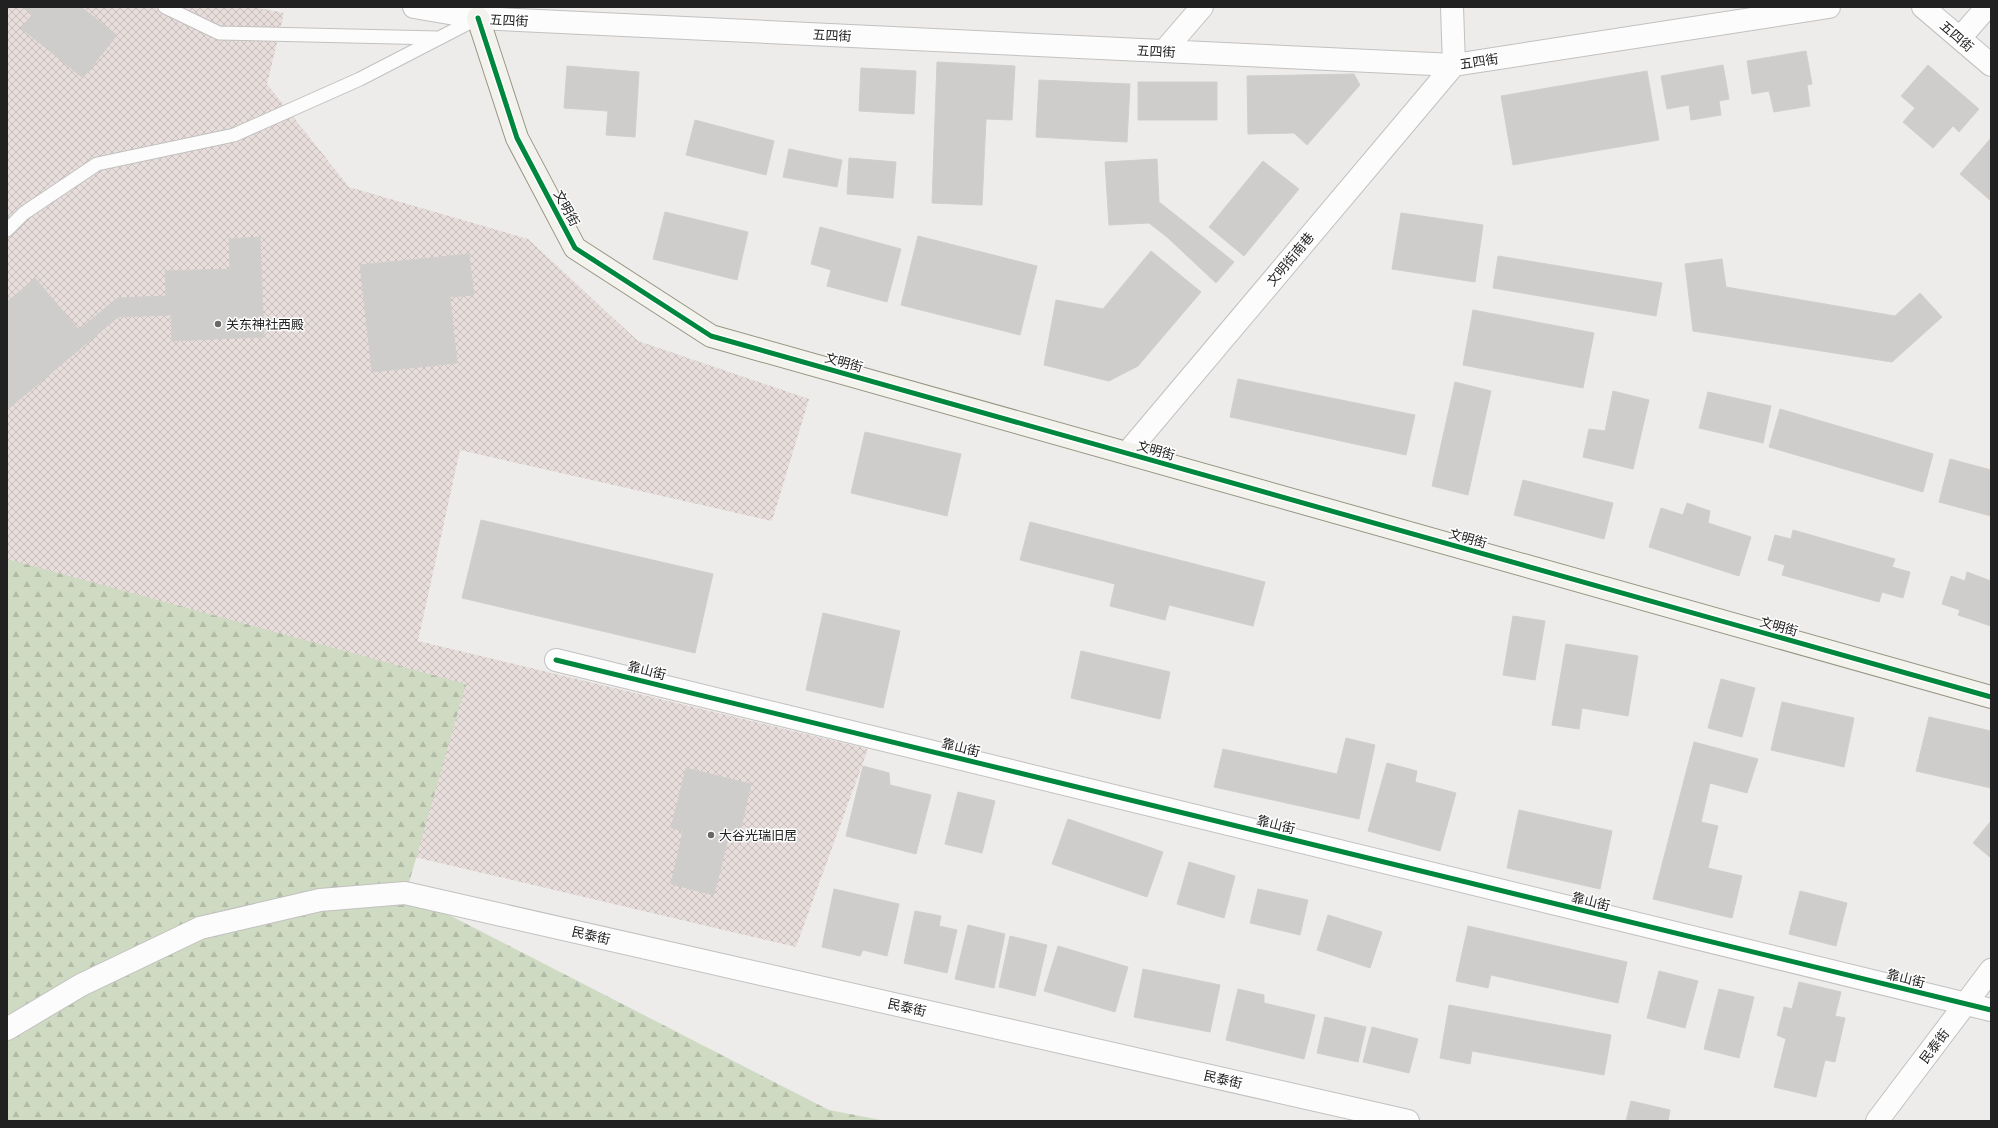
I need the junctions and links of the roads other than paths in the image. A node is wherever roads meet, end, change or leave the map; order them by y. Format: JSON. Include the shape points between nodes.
{"nodes":[{"id":1,"x":165,"y":7,"type":"edge"},
{"id":2,"x":414,"y":7,"type":"edge"},
{"id":3,"x":1202,"y":7,"type":"edge"},
{"id":4,"x":1452,"y":7,"type":"edge"},
{"id":5,"x":1829,"y":7,"type":"edge"},
{"id":6,"x":1923,"y":7,"type":"edge"},
{"id":7,"x":1987,"y":7,"type":"edge"},
{"id":8,"x":481,"y":13,"type":"edge"},
{"id":9,"x":440,"y":38,"type":"junction"},
{"id":10,"x":1960,"y":38,"type":"junction"},
{"id":11,"x":1164,"y":51,"type":"junction"},
{"id":12,"x":1454,"y":65,"type":"junction"},
{"id":13,"x":1991,"y":65,"type":"edge"},
{"id":14,"x":7,"y":230,"type":"edge"},
{"id":15,"x":1127,"y":453,"type":"junction"},
{"id":16,"x":556,"y":660,"type":"dead end"},
{"id":17,"x":1991,"y":697,"type":"edge"},
{"id":18,"x":1991,"y":970,"type":"edge"},
{"id":19,"x":1966,"y":1004,"type":"junction"},
{"id":20,"x":1991,"y":1010,"type":"edge"},
{"id":21,"x":7,"y":1029,"type":"edge"},
{"id":22,"x":1408,"y":1121,"type":"edge"},
{"id":23,"x":1877,"y":1121,"type":"edge"}],
"edges":[{"from":1,"to":9,"type":"lane","via":[[219,33]]},
{"from":2,"to":8,"type":"street","name":"五四街"},
{"from":3,"to":11,"type":"street"},
{"from":4,"to":12,"type":"street"},
{"from":5,"to":12,"type":"street","name":"五四街"},
{"from":6,"to":10,"type":"street","name":"五四街"},
{"from":7,"to":10,"type":"street"},
{"from":8,"to":9,"type":"lane"},
{"from":8,"to":11,"type":"street","name":"五四街"},
{"from":8,"to":15,"type":"street","name":"文明街","via":[[517,138],[575,248],[712,336]]},
{"from":9,"to":14,"type":"lane","via":[[360,79],[234,135],[97,164],[24,214]]},
{"from":10,"to":13,"type":"street","name":"五四街"},
{"from":11,"to":12,"type":"street","name":"五四街"},
{"from":12,"to":15,"type":"street","name":"文明街南巷"},
{"from":15,"to":17,"type":"street","name":"文明街"},
{"from":16,"to":19,"type":"street","name":"靠山街"},
{"from":18,"to":19,"type":"street","name":"民泰街"},
{"from":19,"to":20,"type":"street","name":"靠山街"},
{"from":19,"to":23,"type":"street","name":"民泰街"},
{"from":21,"to":22,"type":"street","name":"民泰街","via":[[81,985],[200,928],[320,900],[406,893]]}]}
